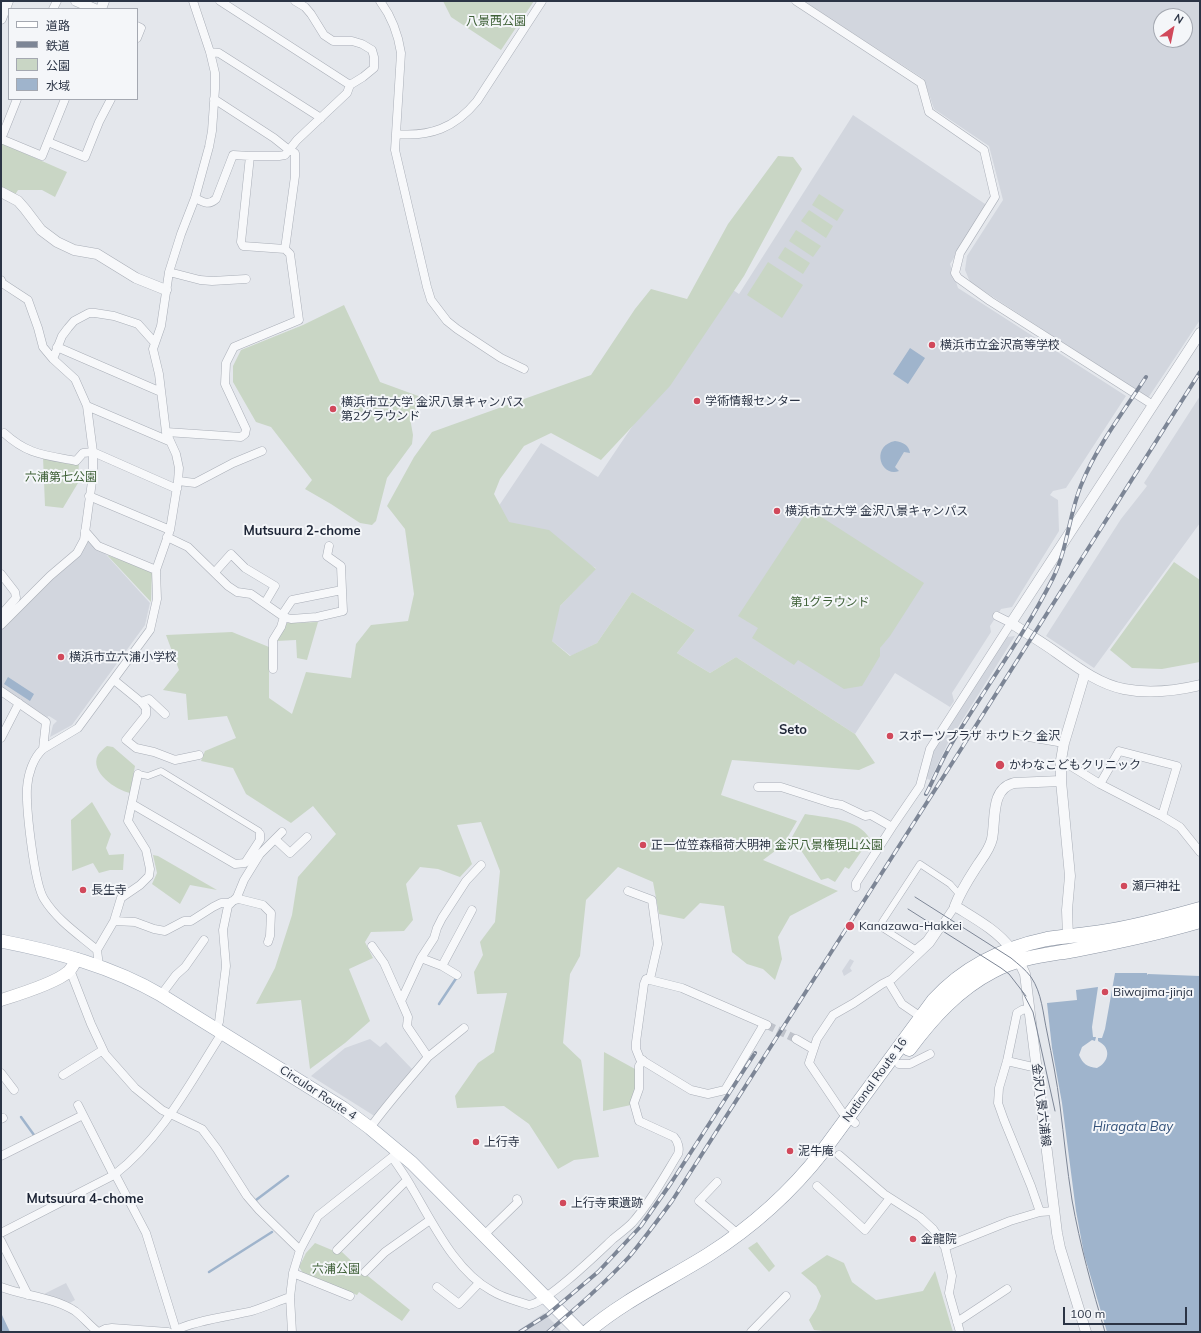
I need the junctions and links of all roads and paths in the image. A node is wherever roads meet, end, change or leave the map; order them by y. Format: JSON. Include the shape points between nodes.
{"nodes":[{"id":1,"x":8,"y":1,"type":"edge"},
{"id":2,"x":76,"y":1,"type":"edge"},
{"id":3,"x":193,"y":1,"type":"edge"},
{"id":4,"x":220,"y":1,"type":"edge"},
{"id":5,"x":295,"y":1,"type":"edge"},
{"id":6,"x":380,"y":1,"type":"edge"},
{"id":7,"x":542,"y":1,"type":"edge"},
{"id":8,"x":796,"y":1,"type":"edge"},
{"id":9,"x":93,"y":8,"type":"edge"},
{"id":10,"x":1,"y":19,"type":"edge"},
{"id":11,"x":138,"y":26,"type":"edge"},
{"id":12,"x":138,"y":36,"type":"edge"},
{"id":13,"x":210,"y":52,"type":"junction"},
{"id":14,"x":350,"y":85,"type":"junction"},
{"id":15,"x":214,"y":99,"type":"junction"},
{"id":16,"x":17,"y":100,"type":"edge"},
{"id":17,"x":65,"y":100,"type":"edge"},
{"id":18,"x":110,"y":100,"type":"edge"},
{"id":19,"x":321,"y":118,"type":"junction"},
{"id":20,"x":396,"y":134,"type":"junction"},
{"id":21,"x":1,"y":139,"type":"edge"},
{"id":22,"x":48,"y":142,"type":"junction"},
{"id":23,"x":289,"y":150,"type":"junction"},
{"id":24,"x":250,"y":156,"type":"junction"},
{"id":25,"x":1,"y":192,"type":"edge"},
{"id":26,"x":195,"y":198,"type":"junction"},
{"id":27,"x":285,"y":249,"type":"junction"},
{"id":28,"x":169,"y":272,"type":"junction"},
{"id":29,"x":246,"y":278,"type":"dead end"},
{"id":30,"x":1,"y":280,"type":"edge"},
{"id":31,"x":166,"y":290,"type":"junction"},
{"id":32,"x":1200,"y":333,"type":"edge"},
{"id":33,"x":155,"y":343,"type":"junction"},
{"id":34,"x":57,"y":347,"type":"junction"},
{"id":35,"x":53,"y":359,"type":"junction"},
{"id":36,"x":524,"y":369,"type":"dead end"},
{"id":37,"x":161,"y":392,"type":"junction"},
{"id":38,"x":1153,"y":405,"type":"junction"},
{"id":39,"x":87,"y":406,"type":"junction"},
{"id":40,"x":166,"y":432,"type":"junction"},
{"id":41,"x":4,"y":433,"type":"dead end"},
{"id":42,"x":170,"y":441,"type":"junction"},
{"id":43,"x":262,"y":451,"type":"dead end"},
{"id":44,"x":93,"y":452,"type":"junction"},
{"id":45,"x":177,"y":485,"type":"junction"},
{"id":46,"x":90,"y":496,"type":"junction"},
{"id":47,"x":85,"y":531,"type":"junction"},
{"id":48,"x":168,"y":533,"type":"junction"},
{"id":49,"x":329,"y":546,"type":"dead end"},
{"id":50,"x":156,"y":570,"type":"junction"},
{"id":51,"x":215,"y":572,"type":"junction"},
{"id":52,"x":1,"y":574,"type":"edge"},
{"id":53,"x":342,"y":590,"type":"junction"},
{"id":54,"x":265,"y":603,"type":"junction"},
{"id":55,"x":1,"y":615,"type":"edge"},
{"id":56,"x":283,"y":616,"type":"junction"},
{"id":57,"x":997,"y":616,"type":"dead end"},
{"id":58,"x":1011,"y":623,"type":"junction"},
{"id":59,"x":1,"y":625,"type":"edge"},
{"id":60,"x":273,"y":669,"type":"dead end"},
{"id":61,"x":1085,"y":673,"type":"junction"},
{"id":62,"x":114,"y":680,"type":"junction"},
{"id":63,"x":1200,"y":685,"type":"edge"},
{"id":64,"x":1,"y":691,"type":"edge"},
{"id":65,"x":141,"y":702,"type":"junction"},
{"id":66,"x":19,"y":703,"type":"junction"},
{"id":67,"x":165,"y":714,"type":"dead end"},
{"id":68,"x":1017,"y":735,"type":"dead end"},
{"id":69,"x":1,"y":738,"type":"edge"},
{"id":70,"x":1064,"y":743,"type":"junction"},
{"id":71,"x":43,"y":748,"type":"junction"},
{"id":72,"x":199,"y":755,"type":"dead end"},
{"id":73,"x":1061,"y":760,"type":"junction"},
{"id":74,"x":138,"y":774,"type":"joint"},
{"id":75,"x":1061,"y":781,"type":"junction"},
{"id":76,"x":1100,"y":784,"type":"junction"},
{"id":77,"x":758,"y":787,"type":"dead end"},
{"id":78,"x":132,"y":804,"type":"junction"},
{"id":79,"x":1162,"y":816,"type":"junction"},
{"id":80,"x":892,"y":827,"type":"junction"},
{"id":81,"x":282,"y":832,"type":"dead end"},
{"id":82,"x":260,"y":834,"type":"joint"},
{"id":83,"x":307,"y":837,"type":"dead end"},
{"id":84,"x":275,"y":839,"type":"junction"},
{"id":85,"x":1200,"y":852,"type":"edge"},
{"id":86,"x":480,"y":865,"type":"dead end"},
{"id":87,"x":856,"y":886,"type":"dead end"},
{"id":88,"x":628,"y":891,"type":"dead end"},
{"id":89,"x":959,"y":894,"type":"junction"},
{"id":90,"x":232,"y":901,"type":"junction"},
{"id":91,"x":954,"y":906,"type":"junction"},
{"id":92,"x":1200,"y":909,"type":"edge"},
{"id":93,"x":472,"y":910,"type":"dead end"},
{"id":94,"x":114,"y":921,"type":"junction"},
{"id":95,"x":1200,"y":921,"type":"edge"},
{"id":96,"x":933,"y":930,"type":"dead end"},
{"id":97,"x":1068,"y":937,"type":"junction"},
{"id":98,"x":204,"y":940,"type":"dead end"},
{"id":99,"x":1,"y":941,"type":"edge"},
{"id":100,"x":268,"y":942,"type":"dead end"},
{"id":101,"x":372,"y":946,"type":"dead end"},
{"id":102,"x":97,"y":950,"type":"junction"},
{"id":103,"x":1015,"y":954,"type":"junction"},
{"id":104,"x":421,"y":958,"type":"junction"},
{"id":105,"x":77,"y":959,"type":"junction"},
{"id":106,"x":99,"y":966,"type":"junction"},
{"id":107,"x":442,"y":966,"type":"junction"},
{"id":108,"x":70,"y":970,"type":"junction"},
{"id":109,"x":457,"y":975,"type":"dead end"},
{"id":110,"x":650,"y":980,"type":"junction"},
{"id":111,"x":888,"y":981,"type":"junction"},
{"id":112,"x":160,"y":995,"type":"junction"},
{"id":113,"x":1,"y":1000,"type":"edge"},
{"id":114,"x":401,"y":1001,"type":"junction"},
{"id":115,"x":1029,"y":1009,"type":"junction"},
{"id":116,"x":921,"y":1017,"type":"junction"},
{"id":117,"x":464,"y":1028,"type":"dead end"},
{"id":118,"x":218,"y":1031,"type":"junction"},
{"id":119,"x":796,"y":1039,"type":"tunnel mouth"},
{"id":120,"x":813,"y":1049,"type":"junction"},
{"id":121,"x":103,"y":1050,"type":"junction"},
{"id":122,"x":930,"y":1054,"type":"dead end"},
{"id":123,"x":428,"y":1057,"type":"junction"},
{"id":124,"x":643,"y":1060,"type":"junction"},
{"id":125,"x":1007,"y":1061,"type":"junction"},
{"id":126,"x":899,"y":1064,"type":"junction"},
{"id":127,"x":1037,"y":1068,"type":"junction"},
{"id":128,"x":1,"y":1073,"type":"edge"},
{"id":129,"x":63,"y":1075,"type":"dead end"},
{"id":130,"x":14,"y":1090,"type":"dead end"},
{"id":131,"x":78,"y":1105,"type":"dead end"},
{"id":132,"x":171,"y":1114,"type":"junction"},
{"id":133,"x":83,"y":1115,"type":"junction"},
{"id":134,"x":852,"y":1120,"type":"junction"},
{"id":135,"x":370,"y":1128,"type":"junction"},
{"id":136,"x":396,"y":1154,"type":"junction"},
{"id":137,"x":839,"y":1155,"type":"dead end"},
{"id":138,"x":1,"y":1156,"type":"edge"},
{"id":139,"x":114,"y":1175,"type":"junction"},
{"id":140,"x":407,"y":1180,"type":"junction"},
{"id":141,"x":717,"y":1182,"type":"dead end"},
{"id":142,"x":817,"y":1186,"type":"dead end"},
{"id":143,"x":890,"y":1198,"type":"junction"},
{"id":144,"x":517,"y":1199,"type":"dead end"},
{"id":145,"x":1054,"y":1211,"type":"junction"},
{"id":146,"x":1040,"y":1212,"type":"junction"},
{"id":147,"x":430,"y":1220,"type":"junction"},
{"id":148,"x":1,"y":1232,"type":"edge"},
{"id":149,"x":738,"y":1234,"type":"junction"},
{"id":150,"x":484,"y":1235,"type":"junction"},
{"id":151,"x":1,"y":1241,"type":"edge"},
{"id":152,"x":945,"y":1247,"type":"junction"},
{"id":153,"x":300,"y":1250,"type":"junction"},
{"id":154,"x":337,"y":1250,"type":"dead end"},
{"id":155,"x":365,"y":1272,"type":"dead end"},
{"id":156,"x":293,"y":1273,"type":"junction"},
{"id":157,"x":479,"y":1283,"type":"junction"},
{"id":158,"x":1,"y":1287,"type":"edge"},
{"id":159,"x":437,"y":1287,"type":"dead end"},
{"id":160,"x":1007,"y":1289,"type":"dead end"},
{"id":161,"x":28,"y":1295,"type":"junction"},
{"id":162,"x":350,"y":1296,"type":"dead end"},
{"id":163,"x":786,"y":1296,"type":"dead end"},
{"id":164,"x":290,"y":1297,"type":"junction"},
{"id":165,"x":546,"y":1297,"type":"junction"},
{"id":166,"x":957,"y":1322,"type":"junction"},
{"id":167,"x":175,"y":1331,"type":"edge"},
{"id":168,"x":98,"y":1332,"type":"edge"},
{"id":169,"x":168,"y":1332,"type":"edge"},
{"id":170,"x":292,"y":1332,"type":"edge"},
{"id":171,"x":580,"y":1332,"type":"edge"},
{"id":172,"x":587,"y":1332,"type":"edge"},
{"id":173,"x":602,"y":1332,"type":"edge"},
{"id":174,"x":751,"y":1332,"type":"edge"},
{"id":175,"x":960,"y":1332,"type":"edge"},
{"id":176,"x":1086,"y":1332,"type":"edge"}],
"edges":[{"from":1,"to":10,"type":"street"},
{"from":2,"to":9,"type":"street"},
{"from":3,"to":13,"type":"street"},
{"from":4,"to":14,"type":"street"},
{"from":5,"to":14,"type":"street","via":[[311,14],[324,35],[333,41],[352,41],[372,50],[374,68]]},
{"from":6,"to":20,"type":"street","via":[[394,23],[401,53]]},
{"from":7,"to":20,"type":"street","via":[[468,112],[437,130],[417,134]]},
{"from":8,"to":38,"type":"street","via":[[921,83],[929,112],[984,150],[995,197],[960,253],[955,273],[958,278]]},
{"from":11,"to":12,"type":"street","via":[[141,28]]},
{"from":13,"to":15,"type":"street","via":[[215,73]]},
{"from":13,"to":19,"type":"street","via":[[219,53]]},
{"from":14,"to":19,"type":"street","via":[[347,93]]},
{"from":15,"to":23,"type":"street"},
{"from":15,"to":26,"type":"street","via":[[209,147]]},
{"from":16,"to":21,"type":"street"},
{"from":17,"to":22,"type":"street"},
{"from":18,"to":22,"type":"street","via":[[85,157]]},
{"from":19,"to":23,"type":"street"},
{"from":20,"to":36,"type":"street","via":[[395,150],[431,300],[447,321],[457,329],[508,362]]},
{"from":21,"to":22,"type":"street","via":[[42,156]]},
{"from":23,"to":24,"type":"street","via":[[279,156]]},
{"from":23,"to":27,"type":"street","via":[[295,153],[295,176]]},
{"from":24,"to":26,"type":"street","via":[[233,155],[216,199],[212,203]]},
{"from":24,"to":27,"type":"street","via":[[241,242],[243,246]]},
{"from":25,"to":31,"type":"street","via":[[18,201],[41,230],[57,242],[74,250],[97,254],[136,278]]},
{"from":26,"to":28,"type":"street"},
{"from":27,"to":40,"type":"street","via":[[290,254],[299,320],[234,347],[226,364],[225,384],[246,430],[245,434],[241,437]]},
{"from":28,"to":29,"type":"street","via":[[212,281]]},
{"from":28,"to":31,"type":"street"},
{"from":30,"to":35,"type":"street","via":[[28,300],[43,347]]},
{"from":31,"to":33,"type":"street","via":[[161,326]]},
{"from":32,"to":38,"type":"street"},
{"from":33,"to":34,"type":"street","via":[[138,324],[114,316],[89,313],[74,321]]},
{"from":33,"to":37,"type":"street","via":[[153,349]]},
{"from":34,"to":35,"type":"street"},
{"from":34,"to":37,"type":"street"},
{"from":35,"to":39,"type":"street","via":[[75,379]]},
{"from":37,"to":40,"type":"street"},
{"from":38,"to":58,"type":"street"},
{"from":39,"to":42,"type":"street"},
{"from":39,"to":44,"type":"street"},
{"from":40,"to":42,"type":"street"},
{"from":41,"to":44,"type":"street","via":[[15,443],[38,454],[76,461],[83,453]]},
{"from":42,"to":45,"type":"street","via":[[179,468]]},
{"from":43,"to":45,"type":"street","via":[[233,463],[195,484]]},
{"from":44,"to":45,"type":"street"},
{"from":44,"to":46,"type":"street"},
{"from":45,"to":48,"type":"street"},
{"from":46,"to":47,"type":"street"},
{"from":46,"to":48,"type":"street"},
{"from":47,"to":50,"type":"street","via":[[98,546]]},
{"from":47,"to":59,"type":"street","via":[[84,540],[77,553]]},
{"from":48,"to":50,"type":"street"},
{"from":48,"to":51,"type":"street"},
{"from":49,"to":53,"type":"street","via":[[327,556],[341,566]]},
{"from":50,"to":62,"type":"street","via":[[157,599],[151,628]]},
{"from":51,"to":54,"type":"street","via":[[237,592],[251,594]]},
{"from":51,"to":54,"type":"street","via":[[231,554],[245,568],[275,586]]},
{"from":52,"to":55,"type":"street","via":[[15,592],[16,598]]},
{"from":53,"to":56,"type":"street","via":[[292,600]]},
{"from":53,"to":56,"type":"street","via":[[343,611],[317,617],[291,619]]},
{"from":54,"to":56,"type":"street"},
{"from":56,"to":60,"type":"street","via":[[281,627],[273,640]]},
{"from":57,"to":58,"type":"street"},
{"from":58,"to":61,"type":"street"},
{"from":58,"to":80,"type":"street","via":[[930,749],[920,786]]},
{"from":61,"to":63,"type":"street","via":[[1123,689],[1147,692]]},
{"from":61,"to":70,"type":"street"},
{"from":62,"to":65,"type":"street"},
{"from":62,"to":71,"type":"street","via":[[78,728]]},
{"from":64,"to":66,"type":"street"},
{"from":65,"to":67,"type":"street","via":[[149,699]]},
{"from":65,"to":72,"type":"street","via":[[146,708],[146,715],[126,740],[136,748],[175,760]]},
{"from":66,"to":69,"type":"street"},
{"from":66,"to":71,"type":"street","via":[[46,722]]},
{"from":68,"to":70,"type":"street"},
{"from":70,"to":73,"type":"street"},
{"from":71,"to":102,"type":"street","via":[[36,758],[27,787],[38,886],[55,915]]},
{"from":73,"to":75,"type":"street"},
{"from":73,"to":76,"type":"street"},
{"from":74,"to":78,"type":"street"},
{"from":74,"to":82,"type":"street","via":[[148,776],[161,772],[259,831]]},
{"from":75,"to":89,"type":"street","via":[[1014,783],[1003,788],[996,802],[992,840]]},
{"from":75,"to":97,"type":"street","via":[[1070,876]]},
{"from":76,"to":79,"type":"street"},
{"from":76,"to":79,"type":"street","via":[[1119,751],[1177,766]]},
{"from":77,"to":80,"type":"street","via":[[781,787],[831,804],[842,805],[865,816],[871,815]]},
{"from":78,"to":82,"type":"street","via":[[235,864],[245,863],[260,840]]},
{"from":78,"to":94,"type":"street","via":[[128,821],[146,850],[149,876],[121,898]]},
{"from":79,"to":85,"type":"street","via":[[1180,827]]},
{"from":80,"to":87,"type":"street"},
{"from":81,"to":84,"type":"street"},
{"from":83,"to":84,"type":"street","via":[[290,853]]},
{"from":84,"to":90,"type":"street","via":[[260,854],[237,897]]},
{"from":86,"to":104,"type":"street","via":[[453,900]]},
{"from":88,"to":110,"type":"street","via":[[652,900],[658,944]]},
{"from":89,"to":91,"type":"street"},
{"from":89,"to":96,"type":"street","via":[[950,884],[920,864],[882,922],[884,929],[915,949]]},
{"from":90,"to":94,"type":"street","via":[[221,903],[191,921],[184,921],[165,931],[135,922]]},
{"from":90,"to":100,"type":"street","via":[[239,899],[263,905],[271,913]]},
{"from":90,"to":118,"type":"street","via":[[228,906],[224,930],[226,966]]},
{"from":91,"to":103,"type":"street","name":"金沢八景六浦線","via":[[987,927]]},
{"from":91,"to":111,"type":"street","via":[[930,943]]},
{"from":92,"to":97,"type":"highway","name":"National Route 16","via":[[1139,925]]},
{"from":93,"to":107,"type":"street"},
{"from":94,"to":102,"type":"street"},
{"from":95,"to":103,"type":"highway","name":"National Route 16","via":[[1075,950],[1034,956]]},
{"from":97,"to":103,"type":"highway","name":"National Route 16","via":[[1048,939]]},
{"from":98,"to":112,"type":"street","via":[[185,967]]},
{"from":99,"to":105,"type":"main road","name":"Circular Route 4"},
{"from":101,"to":114,"type":"street","via":[[384,963]]},
{"from":102,"to":106,"type":"street"},
{"from":103,"to":115,"type":"street","name":"金沢八景六浦線","via":[[1025,974]]},
{"from":103,"to":116,"type":"highway","name":"National Route 16","via":[[969,970],[954,980]]},
{"from":103,"to":126,"type":"highway","name":"National Route 16","via":[[951,1000],[936,1015]]},
{"from":104,"to":107,"type":"street"},
{"from":104,"to":114,"type":"street"},
{"from":105,"to":106,"type":"main road","name":"Circular Route 4"},
{"from":105,"to":108,"type":"main road"},
{"from":106,"to":112,"type":"main road","name":"Circular Route 4","via":[[129,978]]},
{"from":107,"to":109,"type":"street"},
{"from":108,"to":113,"type":"main road","via":[[43,985]]},
{"from":108,"to":121,"type":"street"},
{"from":110,"to":124,"type":"street","via":[[646,979],[644,984],[636,1042],[636,1049]]},
{"from":110,"to":124,"type":"street","via":[[682,988],[765,1024],[725,1090],[708,1094],[691,1090]]},
{"from":111,"to":116,"type":"street","via":[[902,1004]]},
{"from":111,"to":120,"type":"street","via":[[833,1014]]},
{"from":112,"to":118,"type":"main road","name":"Circular Route 4"},
{"from":114,"to":123,"type":"street","via":[[408,1017],[407,1026]]},
{"from":115,"to":125,"type":"street","via":[[1017,1013]]},
{"from":115,"to":127,"type":"street","name":"金沢八景六浦線"},
{"from":116,"to":134,"type":"highway","name":"National Route 16"},
{"from":117,"to":123,"type":"street"},
{"from":118,"to":132,"type":"street"},
{"from":118,"to":135,"type":"main road","name":"Circular Route 4","via":[[330,1099]]},
{"from":119,"to":120,"type":"street"},
{"from":120,"to":134,"type":"street","via":[[809,1063],[842,1112]]},
{"from":121,"to":129,"type":"street"},
{"from":121,"to":132,"type":"street","via":[[135,1088],[162,1110]]},
{"from":122,"to":126,"type":"street","via":[[910,1064]]},
{"from":123,"to":135,"type":"street"},
{"from":124,"to":165,"type":"street","via":[[639,1066],[639,1089],[634,1103],[640,1121],[674,1137],[678,1154],[631,1224]]},
{"from":125,"to":127,"type":"street"},
{"from":125,"to":146,"type":"street","via":[[999,1088],[998,1103]]},
{"from":126,"to":134,"type":"highway","name":"National Route 16"},
{"from":127,"to":145,"type":"street","name":"金沢八景六浦線"},
{"from":128,"to":130,"type":"street"},
{"from":131,"to":133,"type":"street"},
{"from":132,"to":139,"type":"street","via":[[142,1151]]},
{"from":132,"to":153,"type":"street","via":[[202,1129],[247,1196]]},
{"from":133,"to":138,"type":"street"},
{"from":133,"to":139,"type":"street"},
{"from":134,"to":149,"type":"highway","name":"National Route 16","via":[[803,1176],[766,1212]]},
{"from":134,"to":173,"type":"highway","name":"National Route 16","via":[[821,1169],[786,1207],[760,1230]]},
{"from":135,"to":136,"type":"main road","name":"Circular Route 4"},
{"from":136,"to":140,"type":"street"},
{"from":136,"to":150,"type":"main road","name":"Circular Route 4"},
{"from":136,"to":153,"type":"street","via":[[318,1216]]},
{"from":137,"to":143,"type":"street"},
{"from":139,"to":148,"type":"street"},
{"from":139,"to":167,"type":"street","via":[[146,1233]]},
{"from":140,"to":147,"type":"street"},
{"from":140,"to":154,"type":"street"},
{"from":141,"to":149,"type":"street","via":[[699,1201]]},
{"from":142,"to":143,"type":"street","via":[[865,1230]]},
{"from":143,"to":152,"type":"street","via":[[920,1217],[933,1229]]},
{"from":144,"to":150,"type":"street","via":[[518,1202]]},
{"from":145,"to":146,"type":"street"},
{"from":145,"to":176,"type":"street","name":"金沢八景六浦線","via":[[1060,1248]]},
{"from":146,"to":152,"type":"street"},
{"from":147,"to":155,"type":"street","via":[[385,1252]]},
{"from":147,"to":157,"type":"street","via":[[463,1266]]},
{"from":149,"to":172,"type":"highway","name":"National Route 16","via":[[623,1305]]},
{"from":150,"to":165,"type":"main road","name":"Circular Route 4"},
{"from":151,"to":161,"type":"street"},
{"from":152,"to":166,"type":"street","via":[[952,1276],[949,1293]]},
{"from":153,"to":156,"type":"street"},
{"from":156,"to":162,"type":"street"},
{"from":156,"to":164,"type":"street"},
{"from":157,"to":159,"type":"street","via":[[459,1304]]},
{"from":157,"to":165,"type":"street","via":[[503,1297],[529,1305]]},
{"from":158,"to":161,"type":"street"},
{"from":160,"to":166,"type":"street"},
{"from":161,"to":168,"type":"street","via":[[75,1311]]},
{"from":163,"to":174,"type":"street"},
{"from":164,"to":167,"type":"street","via":[[252,1311],[207,1320]]},
{"from":164,"to":170,"type":"street"},
{"from":165,"to":171,"type":"main road","name":"Circular Route 4"},
{"from":166,"to":175,"type":"street"},
{"from":168,"to":169,"type":"street","via":[[112,1328]]}]}
